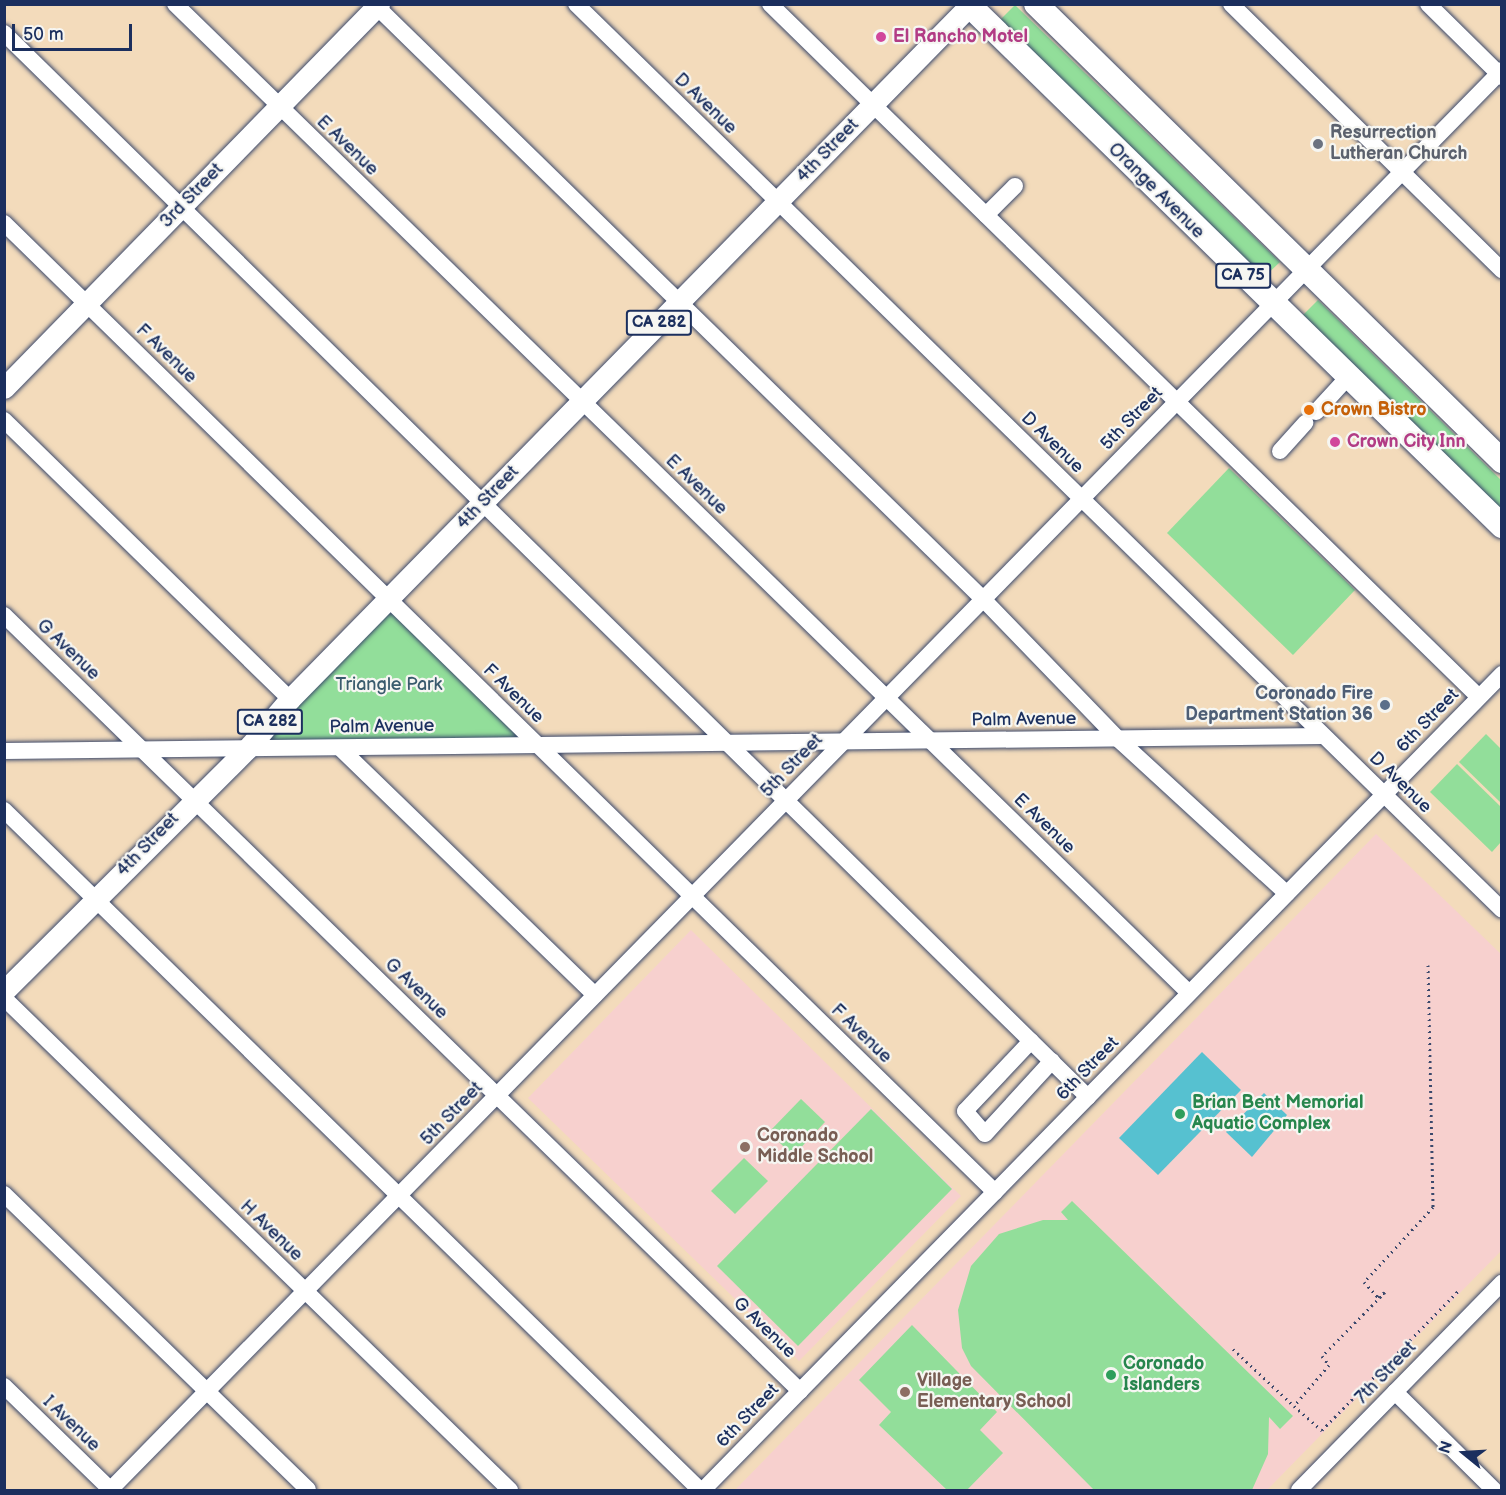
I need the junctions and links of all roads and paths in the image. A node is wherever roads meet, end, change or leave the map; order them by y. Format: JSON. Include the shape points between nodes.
{"nodes":[{"id":1,"x":175,"y":4,"type":"edge"},
{"id":2,"x":576,"y":4,"type":"edge"},
{"id":3,"x":770,"y":4,"type":"edge"},
{"id":4,"x":1036,"y":4,"type":"edge"},
{"id":5,"x":1231,"y":4,"type":"edge"},
{"id":6,"x":1428,"y":4,"type":"edge"},
{"id":7,"x":377,"y":5,"type":"edge"},
{"id":8,"x":969,"y":5,"type":"edge"},
{"id":9,"x":4,"y":33,"type":"edge"},
{"id":10,"x":1500,"y":73,"type":"edge"},
{"id":11,"x":873,"y":105,"type":"junction"},
{"id":12,"x":279,"y":107,"type":"junction"},
{"id":13,"x":1401,"y":172,"type":"junction"},
{"id":14,"x":1015,"y":186,"type":"dead end"},
{"id":15,"x":777,"y":202,"type":"junction"},
{"id":16,"x":183,"y":205,"type":"junction"},
{"id":17,"x":986,"y":215,"type":"junction"},
{"id":18,"x":4,"y":223,"type":"edge"},
{"id":19,"x":1306,"y":269,"type":"junction"},
{"id":20,"x":1502,"y":270,"type":"edge"},
{"id":21,"x":87,"y":304,"type":"junction"},
{"id":22,"x":677,"y":304,"type":"junction"},
{"id":23,"x":1271,"y":304,"type":"junction"},
{"id":24,"x":1347,"y":378,"type":"junction"},
{"id":25,"x":4,"y":388,"type":"edge"},
{"id":26,"x":1176,"y":401,"type":"junction"},
{"id":27,"x":582,"y":402,"type":"junction"},
{"id":28,"x":4,"y":420,"type":"edge"},
{"id":29,"x":1280,"y":451,"type":"dead end"},
{"id":30,"x":1502,"y":461,"type":"edge"},
{"id":31,"x":1081,"y":499,"type":"junction"},
{"id":32,"x":485,"y":501,"type":"junction"},
{"id":33,"x":1502,"y":526,"type":"edge"},
{"id":34,"x":388,"y":599,"type":"junction"},
{"id":35,"x":983,"y":599,"type":"junction"},
{"id":36,"x":4,"y":615,"type":"edge"},
{"id":37,"x":1502,"y":675,"type":"edge"},
{"id":38,"x":1479,"y":697,"type":"junction"},
{"id":39,"x":886,"y":698,"type":"junction"},
{"id":40,"x":290,"y":699,"type":"junction"},
{"id":41,"x":1323,"y":736,"type":"junction"},
{"id":42,"x":1118,"y":739,"type":"junction"},
{"id":43,"x":930,"y":740,"type":"junction"},
{"id":44,"x":843,"y":742,"type":"junction"},
{"id":45,"x":725,"y":743,"type":"junction"},
{"id":46,"x":537,"y":744,"type":"junction"},
{"id":47,"x":340,"y":748,"type":"junction"},
{"id":48,"x":247,"y":749,"type":"junction"},
{"id":49,"x":4,"y":751,"type":"edge"},
{"id":50,"x":145,"y":752,"type":"junction"},
{"id":51,"x":1384,"y":795,"type":"junction"},
{"id":52,"x":193,"y":799,"type":"junction"},
{"id":53,"x":785,"y":801,"type":"junction"},
{"id":54,"x":4,"y":810,"type":"edge"},
{"id":55,"x":1287,"y":894,"type":"junction"},
{"id":56,"x":692,"y":896,"type":"junction"},
{"id":57,"x":96,"y":899,"type":"junction"},
{"id":58,"x":1502,"y":910,"type":"edge"},
{"id":59,"x":1428,"y":965,"type":"dead end"},
{"id":60,"x":4,"y":991,"type":"edge"},
{"id":61,"x":1189,"y":993,"type":"junction"},
{"id":62,"x":595,"y":995,"type":"junction"},
{"id":63,"x":4,"y":998,"type":"edge"},
{"id":64,"x":1031,"y":1041,"type":"junction"},
{"id":65,"x":1052,"y":1061,"type":"junction"},
{"id":66,"x":497,"y":1095,"type":"junction"},
{"id":67,"x":1088,"y":1097,"type":"junction"},
{"id":68,"x":995,"y":1192,"type":"junction"},
{"id":69,"x":4,"y":1194,"type":"edge"},
{"id":70,"x":399,"y":1196,"type":"junction"},
{"id":71,"x":1458,"y":1291,"type":"dead end"},
{"id":72,"x":305,"y":1292,"type":"junction"},
{"id":73,"x":1499,"y":1292,"type":"edge"},
{"id":74,"x":1233,"y":1349,"type":"dead end"},
{"id":75,"x":4,"y":1386,"type":"edge"},
{"id":76,"x":800,"y":1391,"type":"junction"},
{"id":77,"x":207,"y":1392,"type":"junction"},
{"id":78,"x":1395,"y":1392,"type":"junction"},
{"id":79,"x":1294,"y":1406,"type":"junction"},
{"id":80,"x":111,"y":1490,"type":"edge"},
{"id":81,"x":308,"y":1491,"type":"edge"},
{"id":82,"x":510,"y":1491,"type":"edge"},
{"id":83,"x":701,"y":1491,"type":"edge"},
{"id":84,"x":1299,"y":1491,"type":"edge"},
{"id":85,"x":1494,"y":1491,"type":"edge"}],
"edges":[{"from":1,"to":12,"type":"street","name":"E Avenue"},
{"from":2,"to":15,"type":"street","name":"D Avenue"},
{"from":3,"to":11,"type":"street"},
{"from":4,"to":19,"type":"highway","number":"CA 75"},
{"from":5,"to":13,"type":"street"},
{"from":6,"to":10,"type":"street"},
{"from":7,"to":12,"type":"main road","name":"3rd Street"},
{"from":7,"to":22,"type":"street"},
{"from":8,"to":11,"type":"main road","name":"4th Street","number":"CA 282"},
{"from":8,"to":23,"type":"highway","name":"Orange Avenue","number":"CA 75"},
{"from":9,"to":16,"type":"street"},
{"from":10,"to":13,"type":"street","name":"5th Street"},
{"from":11,"to":15,"type":"main road","name":"4th Street","number":"CA 282"},
{"from":11,"to":17,"type":"street"},
{"from":12,"to":16,"type":"main road","name":"3rd Street"},
{"from":12,"to":27,"type":"street","name":"E Avenue"},
{"from":13,"to":19,"type":"street","name":"5th Street"},
{"from":13,"to":20,"type":"street"},
{"from":14,"to":17,"type":"street"},
{"from":15,"to":22,"type":"main road","name":"4th Street","number":"CA 282"},
{"from":15,"to":31,"type":"street","name":"D Avenue"},
{"from":16,"to":21,"type":"main road","name":"3rd Street"},
{"from":16,"to":32,"type":"street"},
{"from":17,"to":26,"type":"street"},
{"from":18,"to":21,"type":"street","name":"F Avenue"},
{"from":19,"to":23,"type":"street","name":"5th Street"},
{"from":19,"to":30,"type":"highway","number":"CA 75"},
{"from":21,"to":25,"type":"main road","name":"3rd Street"},
{"from":21,"to":34,"type":"street","name":"F Avenue"},
{"from":22,"to":27,"type":"main road","name":"4th Street","number":"CA 282"},
{"from":22,"to":35,"type":"street"},
{"from":23,"to":24,"type":"highway","name":"Orange Avenue","number":"CA 75"},
{"from":23,"to":26,"type":"street","name":"5th Street"},
{"from":24,"to":29,"type":"street"},
{"from":24,"to":33,"type":"highway","name":"Orange Avenue","number":"CA 75"},
{"from":26,"to":31,"type":"street","name":"5th Street"},
{"from":26,"to":38,"type":"street"},
{"from":27,"to":32,"type":"main road","name":"4th Street","number":"CA 282"},
{"from":27,"to":39,"type":"street","name":"E Avenue"},
{"from":28,"to":40,"type":"street"},
{"from":31,"to":35,"type":"street","name":"5th Street"},
{"from":31,"to":41,"type":"street","name":"D Avenue"},
{"from":32,"to":34,"type":"main road","name":"4th Street","number":"CA 282"},
{"from":32,"to":45,"type":"street"},
{"from":34,"to":40,"type":"main road","name":"4th Street","number":"CA 282"},
{"from":34,"to":46,"type":"street","name":"F Avenue"},
{"from":35,"to":39,"type":"street","name":"5th Street"},
{"from":35,"to":42,"type":"street"},
{"from":36,"to":50,"type":"street","name":"G Avenue"},
{"from":37,"to":38,"type":"street","name":"6th Street"},
{"from":38,"to":51,"type":"street","name":"6th Street"},
{"from":39,"to":43,"type":"street","name":"E Avenue"},
{"from":39,"to":44,"type":"street","name":"5th Street"},
{"from":40,"to":48,"type":"main road","name":"4th Street","number":"CA 282"},
{"from":41,"to":42,"type":"street","name":"Palm Avenue"},
{"from":41,"to":51,"type":"street","name":"D Avenue"},
{"from":42,"to":43,"type":"street","name":"Palm Avenue"},
{"from":42,"to":55,"type":"street"},
{"from":43,"to":44,"type":"street","name":"Palm Avenue"},
{"from":43,"to":61,"type":"street","name":"E Avenue"},
{"from":44,"to":45,"type":"street","name":"Palm Avenue"},
{"from":44,"to":53,"type":"street","name":"5th Street"},
{"from":45,"to":46,"type":"street","name":"Palm Avenue"},
{"from":45,"to":53,"type":"street"},
{"from":46,"to":47,"type":"street","name":"Palm Avenue"},
{"from":46,"to":56,"type":"street","name":"F Avenue"},
{"from":47,"to":48,"type":"street","name":"Palm Avenue"},
{"from":47,"to":62,"type":"street"},
{"from":48,"to":50,"type":"street","name":"Palm Avenue"},
{"from":48,"to":52,"type":"main road","name":"4th Street","number":"CA 282"},
{"from":49,"to":50,"type":"street","name":"Palm Avenue"},
{"from":50,"to":52,"type":"street","name":"G Avenue"},
{"from":51,"to":55,"type":"street","name":"6th Street"},
{"from":51,"to":58,"type":"street","name":"D Avenue"},
{"from":52,"to":57,"type":"main road","name":"4th Street","number":"CA 282"},
{"from":52,"to":66,"type":"street","name":"G Avenue"},
{"from":53,"to":56,"type":"street","name":"5th Street"},
{"from":53,"to":64,"type":"street"},
{"from":54,"to":57,"type":"street"},
{"from":55,"to":61,"type":"street","name":"6th Street"},
{"from":56,"to":62,"type":"street","name":"5th Street"},
{"from":56,"to":68,"type":"street","name":"F Avenue"},
{"from":57,"to":60,"type":"main road","name":"4th Street","number":"CA 282"},
{"from":57,"to":70,"type":"street"},
{"from":59,"to":79,"type":"path","via":[[1433,1207],[1364,1282],[1378,1297],[1385,1292],[1322,1356],[1329,1365]]},
{"from":61,"to":67,"type":"street","name":"6th Street"},
{"from":62,"to":66,"type":"street","name":"5th Street"},
{"from":63,"to":72,"type":"street","name":"H Avenue"},
{"from":64,"to":65,"type":"street"},
{"from":64,"to":65,"type":"street","via":[[964,1111],[985,1134]]},
{"from":65,"to":67,"type":"street"},
{"from":66,"to":70,"type":"street","name":"5th Street"},
{"from":66,"to":76,"type":"street","name":"G Avenue"},
{"from":67,"to":68,"type":"street","name":"6th Street"},
{"from":68,"to":76,"type":"street","name":"6th Street"},
{"from":69,"to":77,"type":"street"},
{"from":70,"to":72,"type":"street","name":"5th Street"},
{"from":70,"to":83,"type":"street"},
{"from":71,"to":79,"type":"path","via":[[1322,1430]]},
{"from":72,"to":77,"type":"street","name":"5th Street"},
{"from":72,"to":82,"type":"street","name":"H Avenue"},
{"from":73,"to":78,"type":"street","name":"7th Street"},
{"from":74,"to":79,"type":"path"},
{"from":75,"to":80,"type":"street","name":"I Avenue"},
{"from":76,"to":83,"type":"street","name":"6th Street"},
{"from":77,"to":80,"type":"street","name":"5th Street"},
{"from":77,"to":81,"type":"street"},
{"from":78,"to":84,"type":"street","name":"7th Street"},
{"from":78,"to":85,"type":"street"}]}
